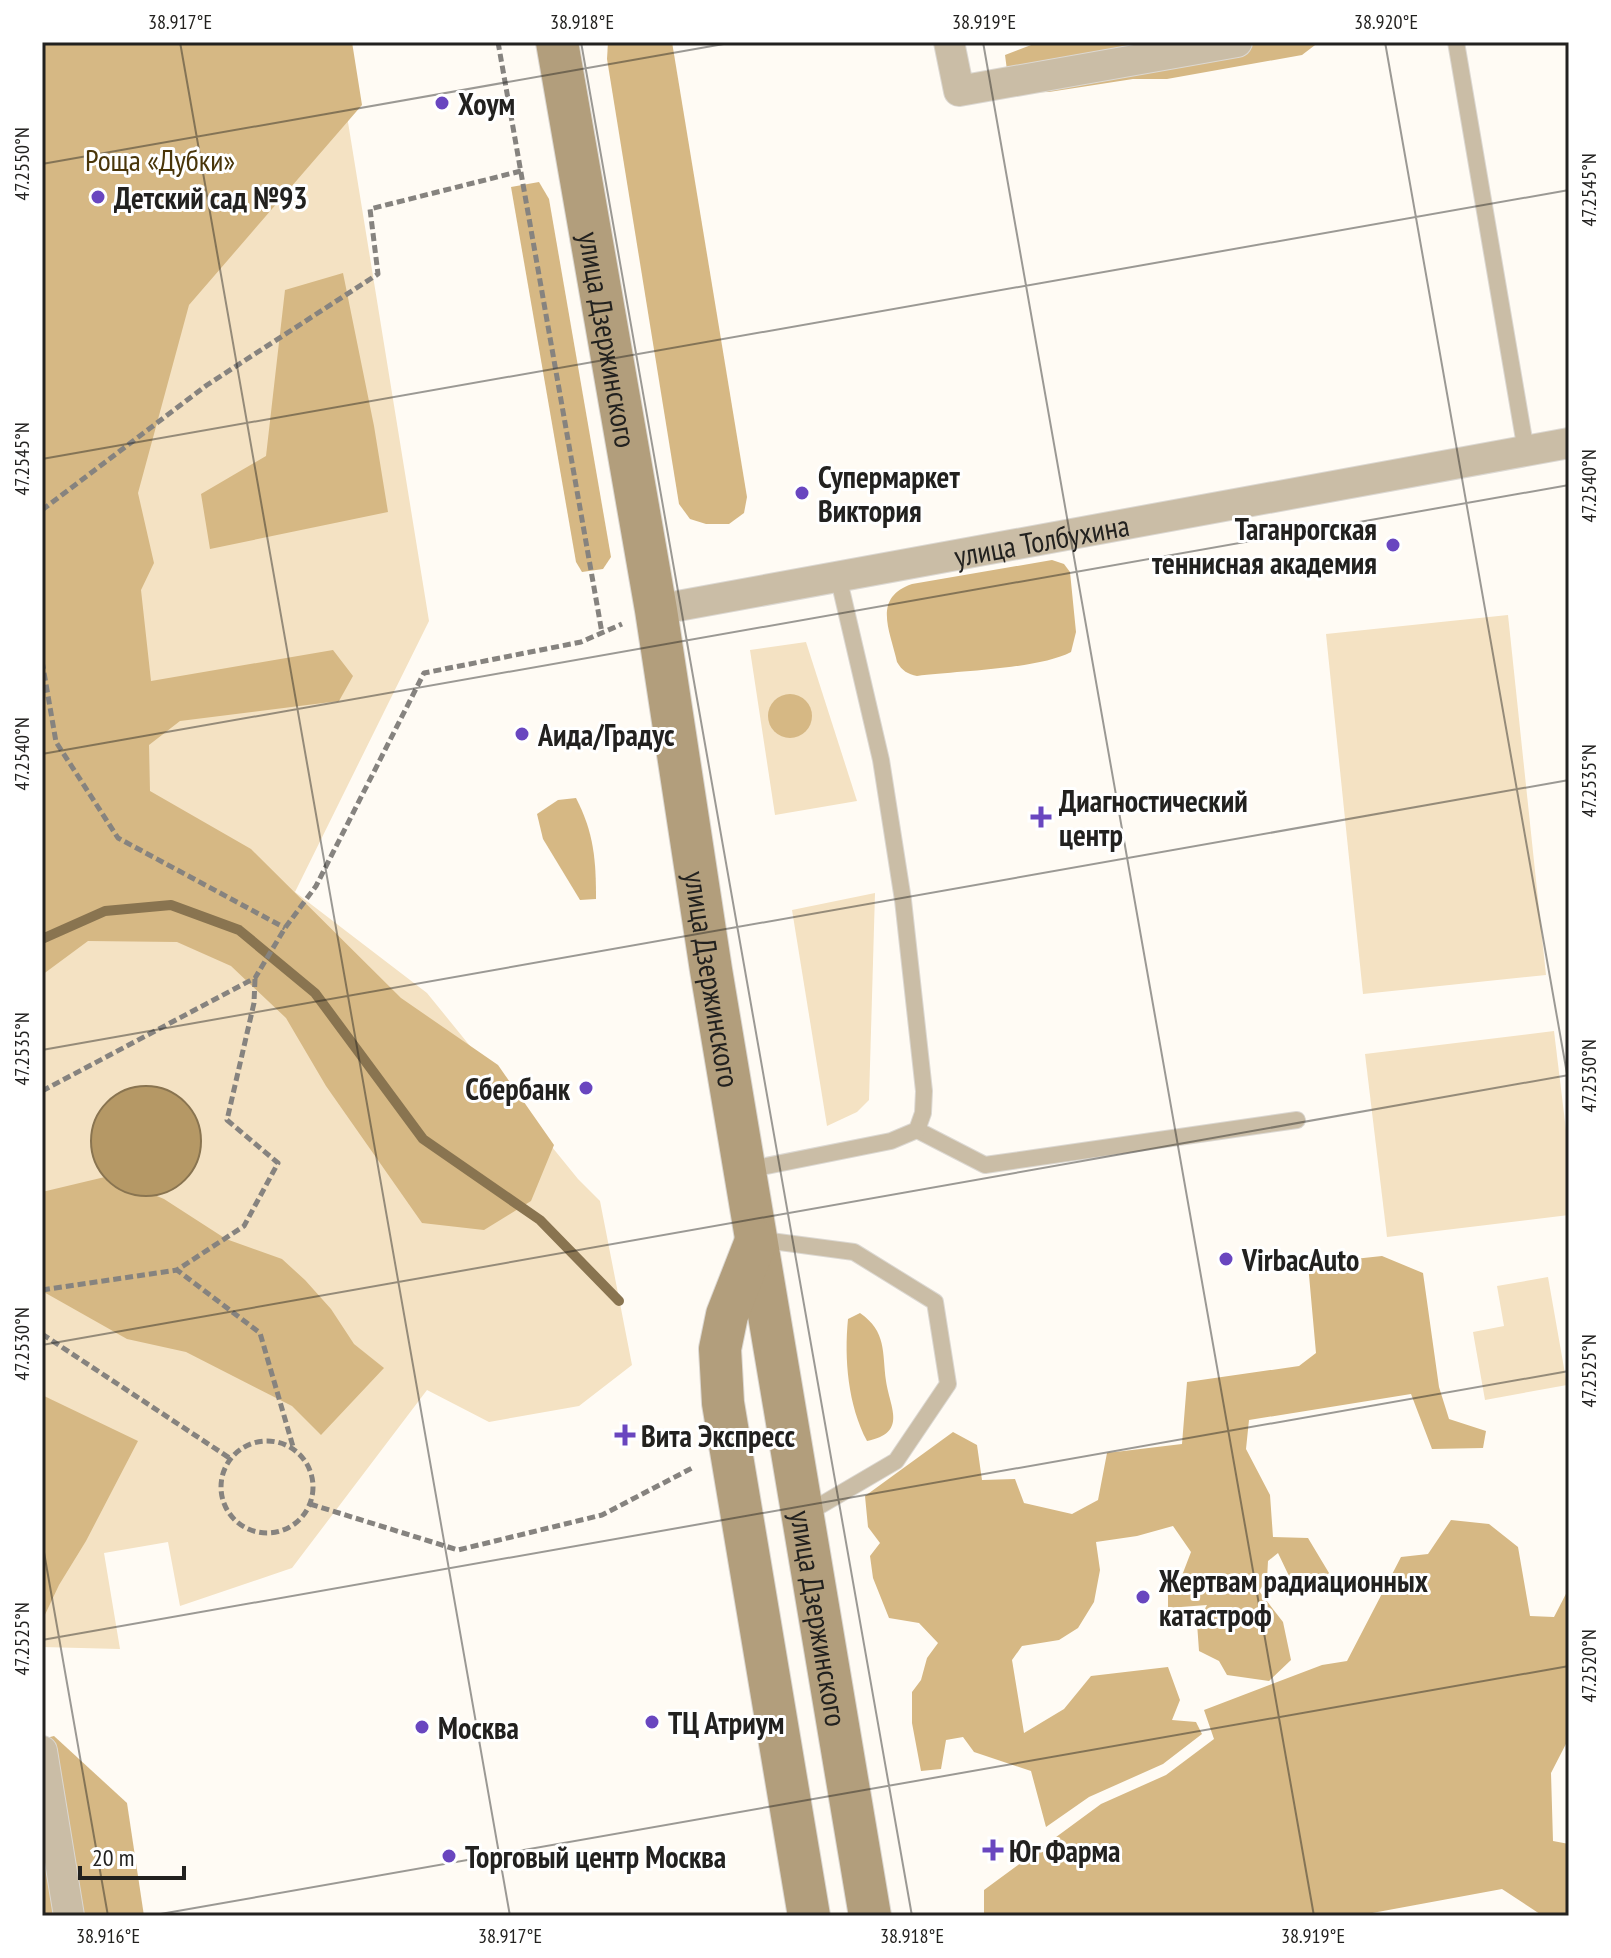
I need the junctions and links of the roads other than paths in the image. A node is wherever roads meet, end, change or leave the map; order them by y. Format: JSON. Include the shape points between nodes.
{"nodes":[{"id":1,"x":557,"y":42,"type":"edge"},
{"id":2,"x":949,"y":42,"type":"edge"},
{"id":3,"x":1237,"y":42,"type":"edge"},
{"id":4,"x":1456,"y":42,"type":"edge"},
{"id":5,"x":1569,"y":443,"type":"edge"},
{"id":6,"x":1526,"y":451,"type":"junction"},
{"id":7,"x":838,"y":576,"type":"junction"},
{"id":8,"x":656,"y":610,"type":"junction"},
{"id":9,"x":1297,"y":1120,"type":"dead end"},
{"id":10,"x":917,"y":1130,"type":"junction"},
{"id":11,"x":746,"y":1170,"type":"junction"},
{"id":12,"x":756,"y":1239,"type":"junction"},
{"id":13,"x":803,"y":1516,"type":"junction"},
{"id":14,"x":42,"y":1751,"type":"edge"},
{"id":15,"x":69,"y":1916,"type":"edge"},
{"id":16,"x":809,"y":1916,"type":"edge"},
{"id":17,"x":870,"y":1916,"type":"edge"}],
"edges":[{"from":1,"to":8,"type":"main road","name":"улица Дзержинского"},
{"from":2,"to":3,"type":"street","via":[[959,91]]},
{"from":4,"to":6,"type":"lane"},
{"from":5,"to":6,"type":"street","name":"улица Толбухина"},
{"from":6,"to":7,"type":"street","name":"улица Толбухина"},
{"from":7,"to":8,"type":"street","name":"улица Толбухина"},
{"from":7,"to":10,"type":"lane","via":[[878,745],[903,900],[924,1091]]},
{"from":8,"to":11,"type":"main road","name":"улица Дзержинского"},
{"from":9,"to":10,"type":"lane","via":[[985,1165]]},
{"from":10,"to":11,"type":"lane","via":[[891,1141]]},
{"from":11,"to":12,"type":"main road","name":"улица Дзержинского"},
{"from":12,"to":13,"type":"main road","name":"улица Дзержинского"},
{"from":12,"to":13,"type":"lane","via":[[854,1252],[935,1302],[948,1384],[896,1461]]},
{"from":12,"to":16,"type":"main road","via":[[720,1349],[723,1403]]},
{"from":13,"to":17,"type":"main road","name":"улица Дзержинского"},
{"from":14,"to":15,"type":"street"}]}
